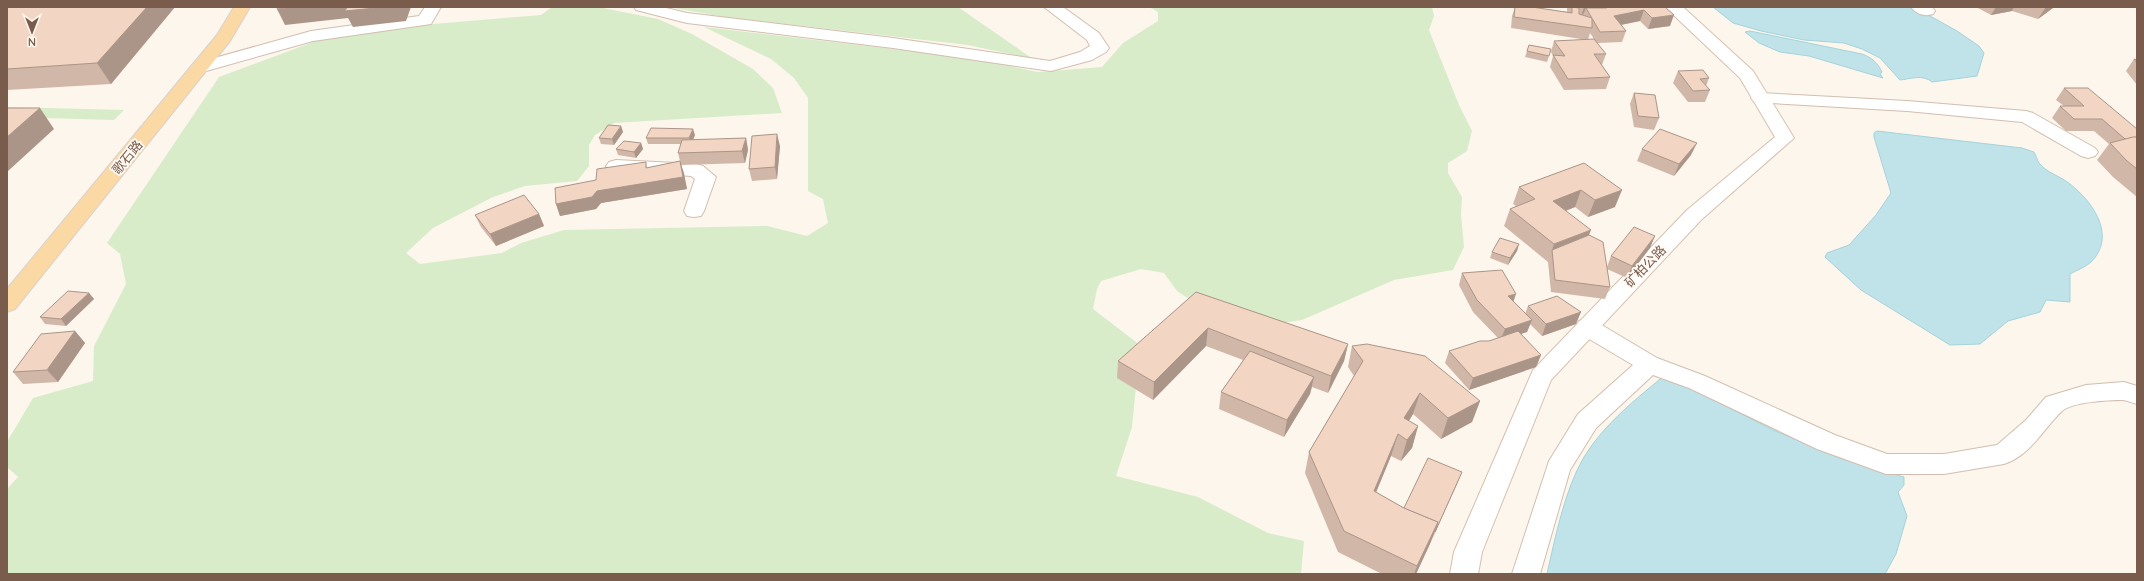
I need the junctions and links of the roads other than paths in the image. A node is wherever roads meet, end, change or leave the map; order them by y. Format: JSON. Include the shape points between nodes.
{"nodes":[{"id":1,"x":242,"y":7,"type":"edge"},
{"id":2,"x":433,"y":7,"type":"edge"},
{"id":3,"x":642,"y":7,"type":"edge"},
{"id":4,"x":1052,"y":7,"type":"edge"},
{"id":5,"x":1673,"y":7,"type":"edge"},
{"id":6,"x":200,"y":68,"type":"junction"},
{"id":7,"x":1760,"y":98,"type":"junction"},
{"id":8,"x":2088,"y":152,"type":"dead end"},
{"id":9,"x":616,"y":166,"type":"edge"},
{"id":10,"x":694,"y":211,"type":"dead end"},
{"id":11,"x":7,"y":304,"type":"edge"},
{"id":12,"x":1587,"y":327,"type":"junction"},
{"id":13,"x":1649,"y":364,"type":"junction"},
{"id":14,"x":2137,"y":395,"type":"edge"},
{"id":15,"x":1464,"y":574,"type":"edge"},
{"id":16,"x":1526,"y":574,"type":"edge"}],
"edges":[{"from":1,"to":6,"type":"main road","name":"歌石路","via":[[224,37]]},
{"from":2,"to":6,"type":"street","via":[[426,20],[311,36]]},
{"from":3,"to":4,"type":"street","via":[[687,18],[893,43],[1051,66],[1086,56],[1100,48],[1093,37]]},
{"from":5,"to":7,"type":"street","name":"矿柏公路","via":[[1746,75]]},
{"from":6,"to":11,"type":"main road","name":"歌石路"},
{"from":7,"to":8,"type":"street","via":[[1907,106],[2026,117]]},
{"from":7,"to":12,"type":"street","name":"矿柏公路","via":[[1785,138],[1694,215]]},
{"from":9,"to":10,"type":"street","via":[[696,170],[706,177]]},
{"from":12,"to":13,"type":"street"},
{"from":12,"to":15,"type":"street","name":"矿柏公路","via":[[1541,376],[1468,552]]},
{"from":13,"to":14,"type":"street","via":[[1704,385],[1826,442],[1886,464],[1944,464],[2004,454],[2035,427],[2055,403],[2086,394],[2124,391]]},
{"from":13,"to":16,"type":"street","via":[[1587,421],[1558,468]]}]}
